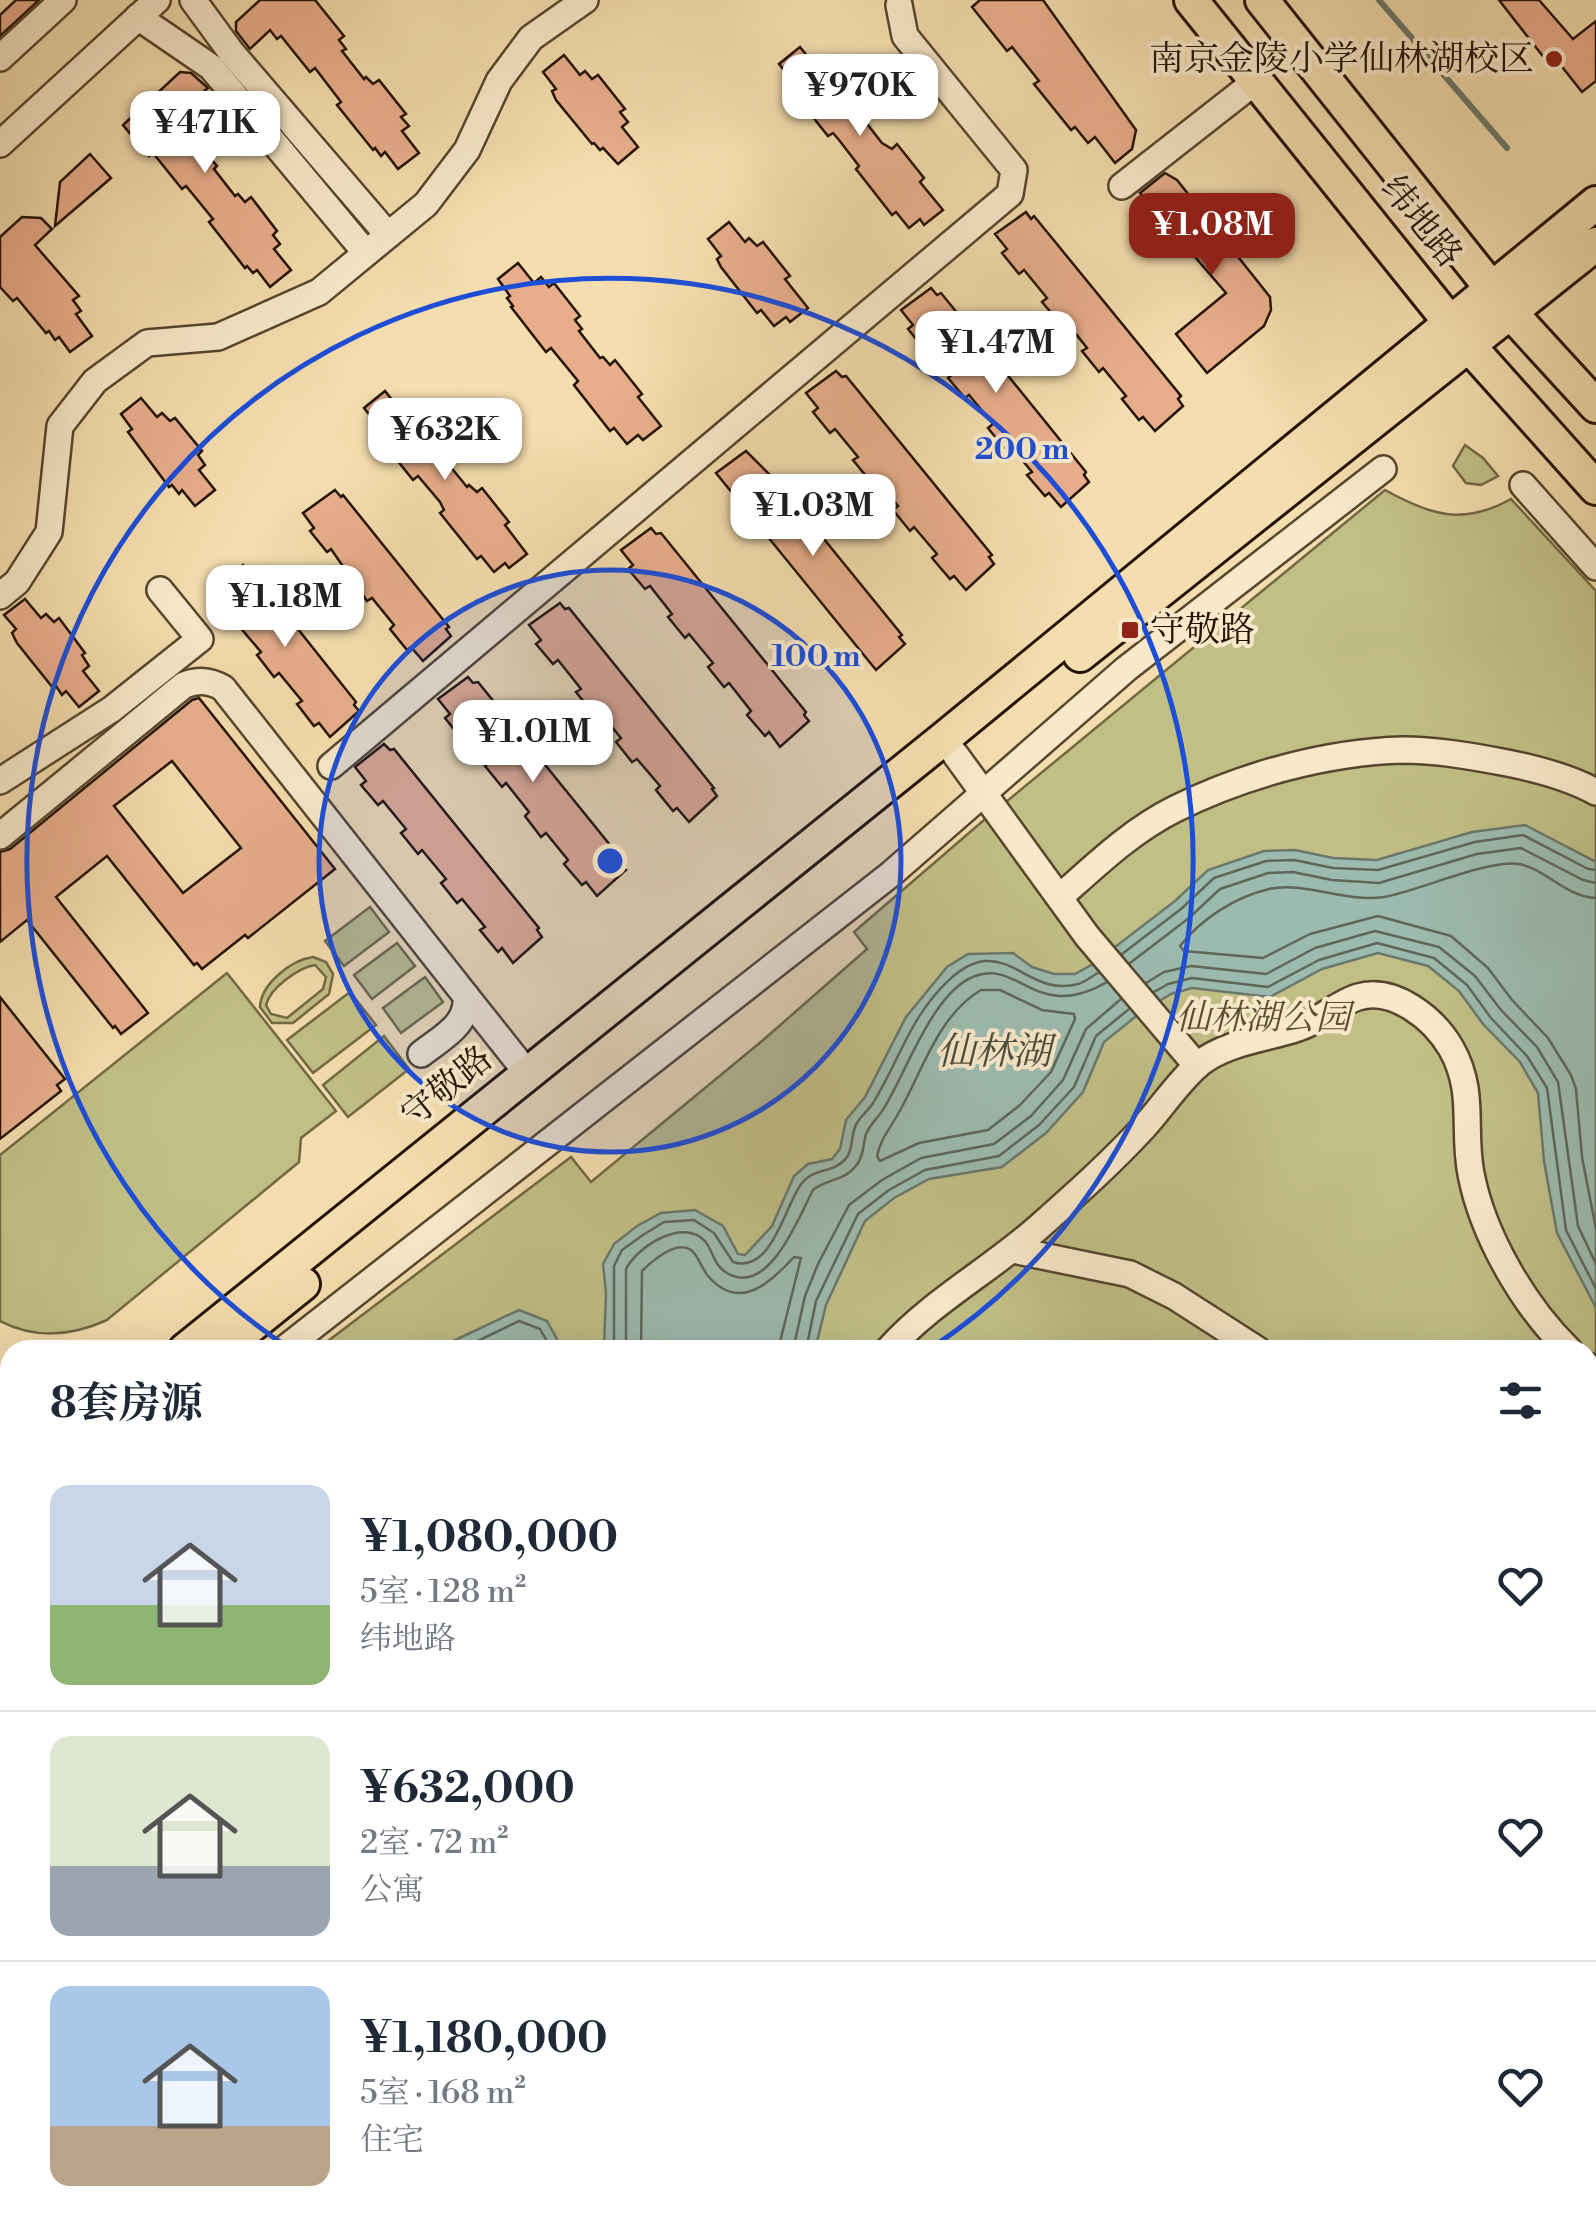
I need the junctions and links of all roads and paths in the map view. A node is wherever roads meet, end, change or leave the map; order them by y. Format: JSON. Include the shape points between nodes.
{"nodes":[{"id":1,"x":63,"y":0,"type":"edge"},
{"id":2,"x":193,"y":0,"type":"edge"},
{"id":3,"x":584,"y":0,"type":"edge"},
{"id":4,"x":1191,"y":0,"type":"edge"},
{"id":5,"x":1262,"y":0,"type":"edge"},
{"id":6,"x":900,"y":2,"type":"edge"},
{"id":7,"x":148,"y":8,"type":"edge"},
{"id":8,"x":0,"y":58,"type":"edge"},
{"id":9,"x":1256,"y":81,"type":"junction"},
{"id":10,"x":0,"y":144,"type":"edge"},
{"id":11,"x":1122,"y":186,"type":"dead end"},
{"id":12,"x":1596,"y":203,"type":"edge"},
{"id":13,"x":388,"y":234,"type":"junction"},
{"id":14,"x":1596,"y":244,"type":"edge"},
{"id":15,"x":366,"y":253,"type":"junction"},
{"id":16,"x":1501,"y":300,"type":"junction"},
{"id":17,"x":1459,"y":334,"type":"junction"},
{"id":18,"x":1596,"y":406,"type":"edge"},
{"id":19,"x":1382,"y":469,"type":"dead end"},
{"id":20,"x":1523,"y":485,"type":"dead end"},
{"id":21,"x":1596,"y":488,"type":"edge"},
{"id":22,"x":1596,"y":567,"type":"edge"},
{"id":23,"x":160,"y":590,"type":"dead end"},
{"id":24,"x":0,"y":596,"type":"edge"},
{"id":25,"x":955,"y":754,"type":"junction"},
{"id":26,"x":331,"y":766,"type":"dead end"},
{"id":27,"x":0,"y":781,"type":"edge"},
{"id":28,"x":983,"y":792,"type":"junction"},
{"id":29,"x":1596,"y":792,"type":"edge"},
{"id":30,"x":0,"y":836,"type":"edge"},
{"id":31,"x":1060,"y":897,"type":"junction"},
{"id":32,"x":466,"y":996,"type":"junction"},
{"id":33,"x":421,"y":1054,"type":"dead end"},
{"id":34,"x":1197,"y":1066,"type":"junction"},
{"id":35,"x":528,"y":1074,"type":"junction"},
{"id":36,"x":1013,"y":1250,"type":"junction"},
{"id":37,"x":197,"y":1340,"type":"edge"},
{"id":38,"x":233,"y":1340,"type":"edge"},
{"id":39,"x":296,"y":1340,"type":"edge"},
{"id":40,"x":897,"y":1340,"type":"edge"},
{"id":41,"x":1242,"y":1340,"type":"edge"},
{"id":42,"x":1559,"y":1340,"type":"edge"}],
"edges":[{"from":1,"to":8,"type":"street"},
{"from":2,"to":13,"type":"street"},
{"from":3,"to":13,"type":"street","via":[[531,38],[499,81],[467,150],[426,204]]},
{"from":4,"to":9,"type":"main road","name":"纬地路"},
{"from":5,"to":16,"type":"main road","name":"纬地路"},
{"from":6,"to":26,"type":"street","via":[[905,36],[1014,170],[1010,194]]},
{"from":7,"to":10,"type":"street"},
{"from":7,"to":15,"type":"street","via":[[211,68]]},
{"from":9,"to":11,"type":"street"},
{"from":9,"to":17,"type":"main road","name":"纬地路"},
{"from":12,"to":16,"type":"main road","name":"守敬路"},
{"from":13,"to":15,"type":"street"},
{"from":14,"to":16,"type":"main road","name":"守敬路"},
{"from":15,"to":24,"type":"street","via":[[319,292],[218,337],[147,343],[96,381],[60,426],[49,532]]},
{"from":16,"to":17,"type":"main road","name":"守敬路"},
{"from":16,"to":18,"type":"main road","name":"纬地路"},
{"from":17,"to":21,"type":"main road","name":"纬地路"},
{"from":17,"to":25,"type":"main road","name":"守敬路"},
{"from":17,"to":35,"type":"main road","name":"守敬路"},
{"from":19,"to":28,"type":"street","via":[[1126,669]]},
{"from":20,"to":22,"type":"street"},
{"from":23,"to":27,"type":"street","via":[[200,639],[112,709]]},
{"from":25,"to":28,"type":"street"},
{"from":25,"to":38,"type":"main road","name":"守敬路"},
{"from":28,"to":31,"type":"street"},
{"from":28,"to":39,"type":"street","via":[[891,874]]},
{"from":29,"to":31,"type":"street","via":[[1541,771],[1464,755],[1404,750],[1307,764],[1175,809],[1110,852]]},
{"from":30,"to":32,"type":"street","via":[[184,685],[209,682],[222,688]]},
{"from":31,"to":34,"type":"street"},
{"from":32,"to":33,"type":"street","via":[[461,1021]]},
{"from":32,"to":35,"type":"street"},
{"from":34,"to":36,"type":"street","via":[[1128,1145]]},
{"from":34,"to":42,"type":"street","via":[[1217,1052],[1317,1020],[1360,996],[1397,999],[1414,1009],[1451,1048],[1468,1094],[1471,1175],[1506,1264]]},
{"from":35,"to":37,"type":"main road","name":"守敬路"},
{"from":36,"to":40,"type":"street"},
{"from":36,"to":41,"type":"street","via":[[1130,1274]]}]}
